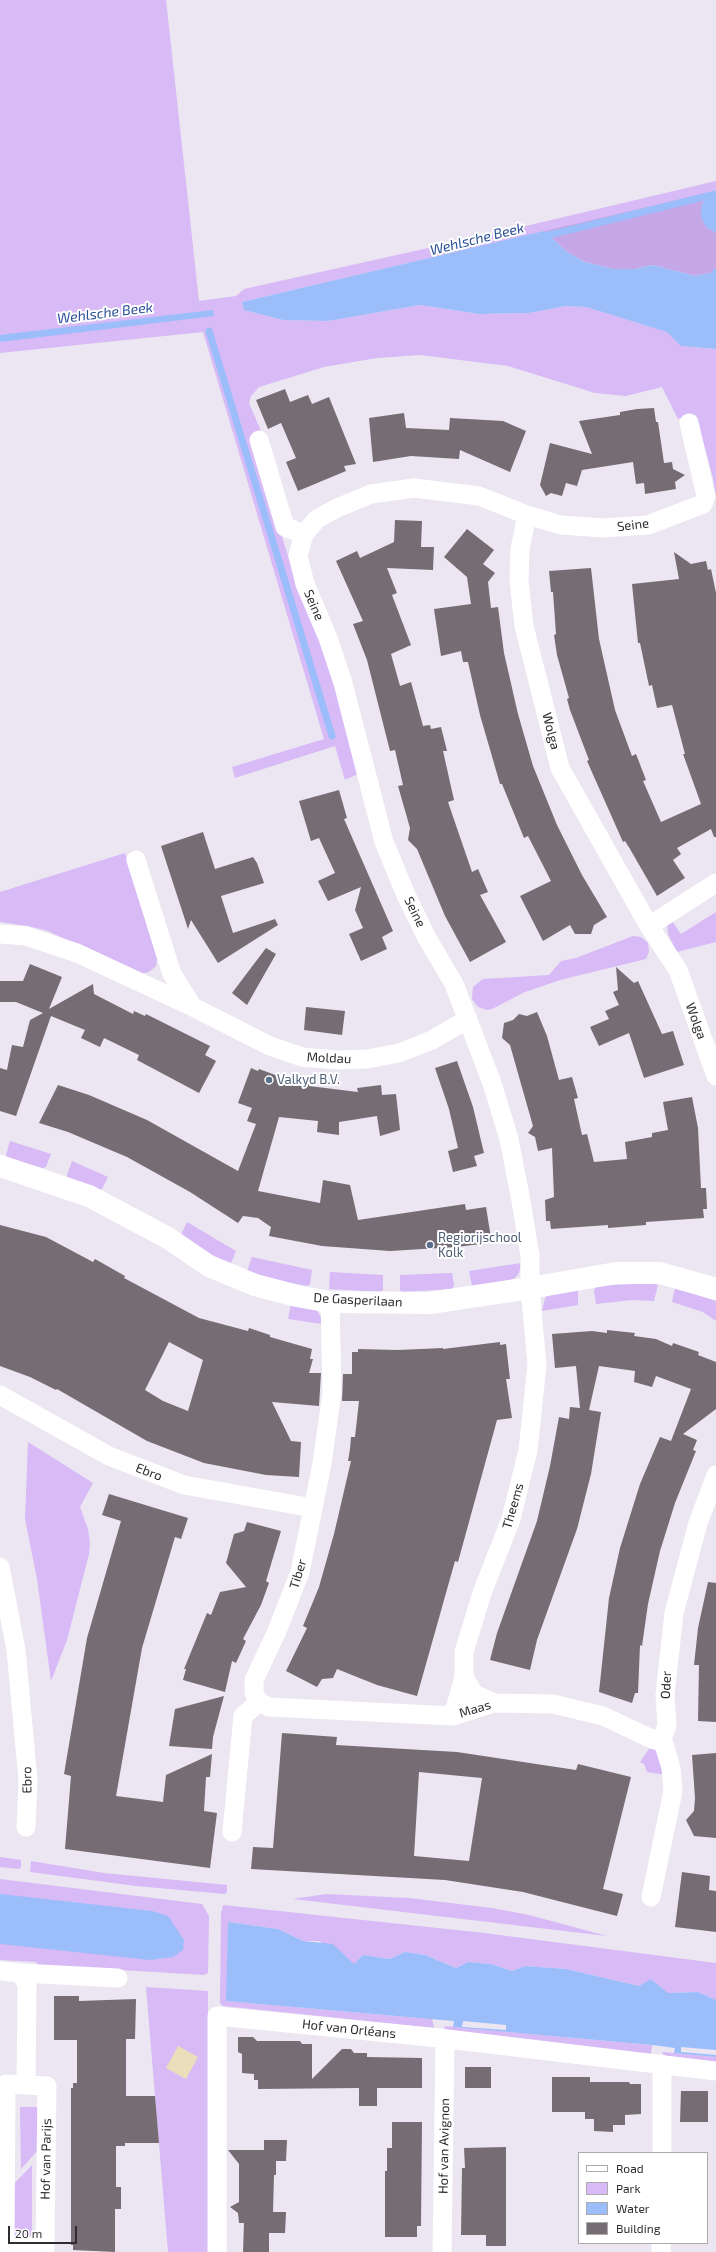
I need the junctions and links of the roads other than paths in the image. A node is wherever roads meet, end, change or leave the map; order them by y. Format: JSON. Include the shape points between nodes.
{"nodes":[{"id":1,"x":689,"y":423,"type":"dead end"},
{"id":2,"x":259,"y":440,"type":"dead end"},
{"id":3,"x":526,"y":515,"type":"junction"},
{"id":4,"x":304,"y":534,"type":"junction"},
{"id":5,"x":136,"y":860,"type":"dead end"},
{"id":6,"x":716,"y":883,"type":"edge"},
{"id":7,"x":649,"y":926,"type":"junction"},
{"id":8,"x":0,"y":934,"type":"edge"},
{"id":9,"x":193,"y":1006,"type":"junction"},
{"id":10,"x":468,"y":1019,"type":"junction"},
{"id":11,"x":716,"y":1076,"type":"edge"},
{"id":12,"x":0,"y":1166,"type":"edge"},
{"id":13,"x":530,"y":1288,"type":"junction"},
{"id":14,"x":716,"y":1289,"type":"edge"},
{"id":15,"x":330,"y":1302,"type":"junction"},
{"id":16,"x":0,"y":1395,"type":"edge"},
{"id":17,"x":716,"y":1475,"type":"edge"},
{"id":18,"x":314,"y":1508,"type":"junction"},
{"id":19,"x":0,"y":1567,"type":"edge"},
{"id":20,"x":464,"y":1677,"type":"junction"},
{"id":21,"x":259,"y":1702,"type":"junction"},
{"id":22,"x":494,"y":1703,"type":"junction"},
{"id":23,"x":454,"y":1716,"type":"junction"},
{"id":24,"x":662,"y":1738,"type":"junction"},
{"id":25,"x":26,"y":1827,"type":"dead end"},
{"id":26,"x":232,"y":1832,"type":"dead end"},
{"id":27,"x":651,"y":1897,"type":"dead end"},
{"id":28,"x":0,"y":1971,"type":"edge"},
{"id":29,"x":21,"y":1973,"type":"junction"},
{"id":30,"x":118,"y":1978,"type":"dead end"},
{"id":31,"x":445,"y":2039,"type":"junction"},
{"id":32,"x":662,"y":2064,"type":"junction"},
{"id":33,"x":716,"y":2070,"type":"edge"},
{"id":34,"x":26,"y":2085,"type":"junction"},
{"id":35,"x":662,"y":2152,"type":"edge"},
{"id":36,"x":217,"y":2252,"type":"edge"},
{"id":37,"x":442,"y":2252,"type":"edge"}],
"edges":[{"from":1,"to":3,"type":"street","name":"Seine","via":[[706,496],[703,504],[648,525],[602,528],[561,525]]},
{"from":2,"to":4,"type":"street","via":[[285,527]]},
{"from":3,"to":4,"type":"street","name":"Seine","via":[[480,496],[414,488],[371,494],[337,508],[317,519]]},
{"from":3,"to":7,"type":"street","name":"Wolga","via":[[519,572],[524,626],[560,768]]},
{"from":4,"to":10,"type":"street","name":"Seine","via":[[298,556],[305,584],[328,638],[343,683],[384,842],[406,895],[454,984]]},
{"from":5,"to":9,"type":"street","name":"Moldau","via":[[172,974]]},
{"from":6,"to":7,"type":"street"},
{"from":7,"to":11,"type":"street","name":"Wolga","via":[[678,970]]},
{"from":8,"to":9,"type":"street","name":"Moldau","via":[[26,936],[77,953]]},
{"from":9,"to":10,"type":"street","name":"Moldau","via":[[270,1046],[302,1057],[336,1060],[367,1060],[399,1053],[432,1040]]},
{"from":10,"to":13,"type":"street","name":"Seine","via":[[492,1083],[509,1139],[530,1256]]},
{"from":12,"to":15,"type":"street","name":"De Gasperilaan","via":[[90,1196],[168,1238],[210,1266],[240,1279],[297,1296]]},
{"from":13,"to":14,"type":"street","name":"De Gasperilaan","via":[[616,1272],[660,1273]]},
{"from":13,"to":15,"type":"street","name":"De Gasperilaan","via":[[430,1303]]},
{"from":13,"to":20,"type":"street","name":"Theems","via":[[537,1365],[528,1450],[511,1519],[482,1593],[464,1652]]},
{"from":15,"to":18,"type":"street","name":"Tiber","via":[[331,1405]]},
{"from":16,"to":18,"type":"street","name":"Ebro","via":[[109,1456],[184,1485]]},
{"from":17,"to":24,"type":"street","name":"Oder","via":[[698,1523],[674,1613],[665,1695],[667,1726]]},
{"from":18,"to":21,"type":"street","name":"Tiber","via":[[300,1572],[254,1680],[254,1693]]},
{"from":19,"to":25,"type":"street","name":"Ebro","via":[[16,1650],[28,1780]]},
{"from":20,"to":22,"type":"street","via":[[474,1694]]},
{"from":20,"to":23,"type":"street","name":"Theems"},
{"from":21,"to":23,"type":"street","name":"Maas","via":[[269,1707]]},
{"from":21,"to":26,"type":"street","via":[[243,1716]]},
{"from":22,"to":23,"type":"street","name":"Maas"},
{"from":22,"to":24,"type":"street","name":"Maas","via":[[526,1702],[569,1706],[603,1716],[654,1740]]},
{"from":24,"to":27,"type":"street","via":[[671,1768],[673,1791]]},
{"from":28,"to":29,"type":"street"},
{"from":29,"to":30,"type":"street"},
{"from":29,"to":34,"type":"street","via":[[27,1985]]},
{"from":31,"to":32,"type":"street","name":"Hof van Orléans"},
{"from":31,"to":36,"type":"street","name":"Hof van Orléans","via":[[217,2016]]},
{"from":31,"to":37,"type":"street","name":"Hof van Avignon"},
{"from":32,"to":33,"type":"street","name":"Hof van Orléans"},
{"from":32,"to":35,"type":"street"},
{"from":34,"to":34,"type":"street","name":"Hof van Parijs","via":[[6,2084],[5,2246],[45,2247],[47,2086]]}]}
